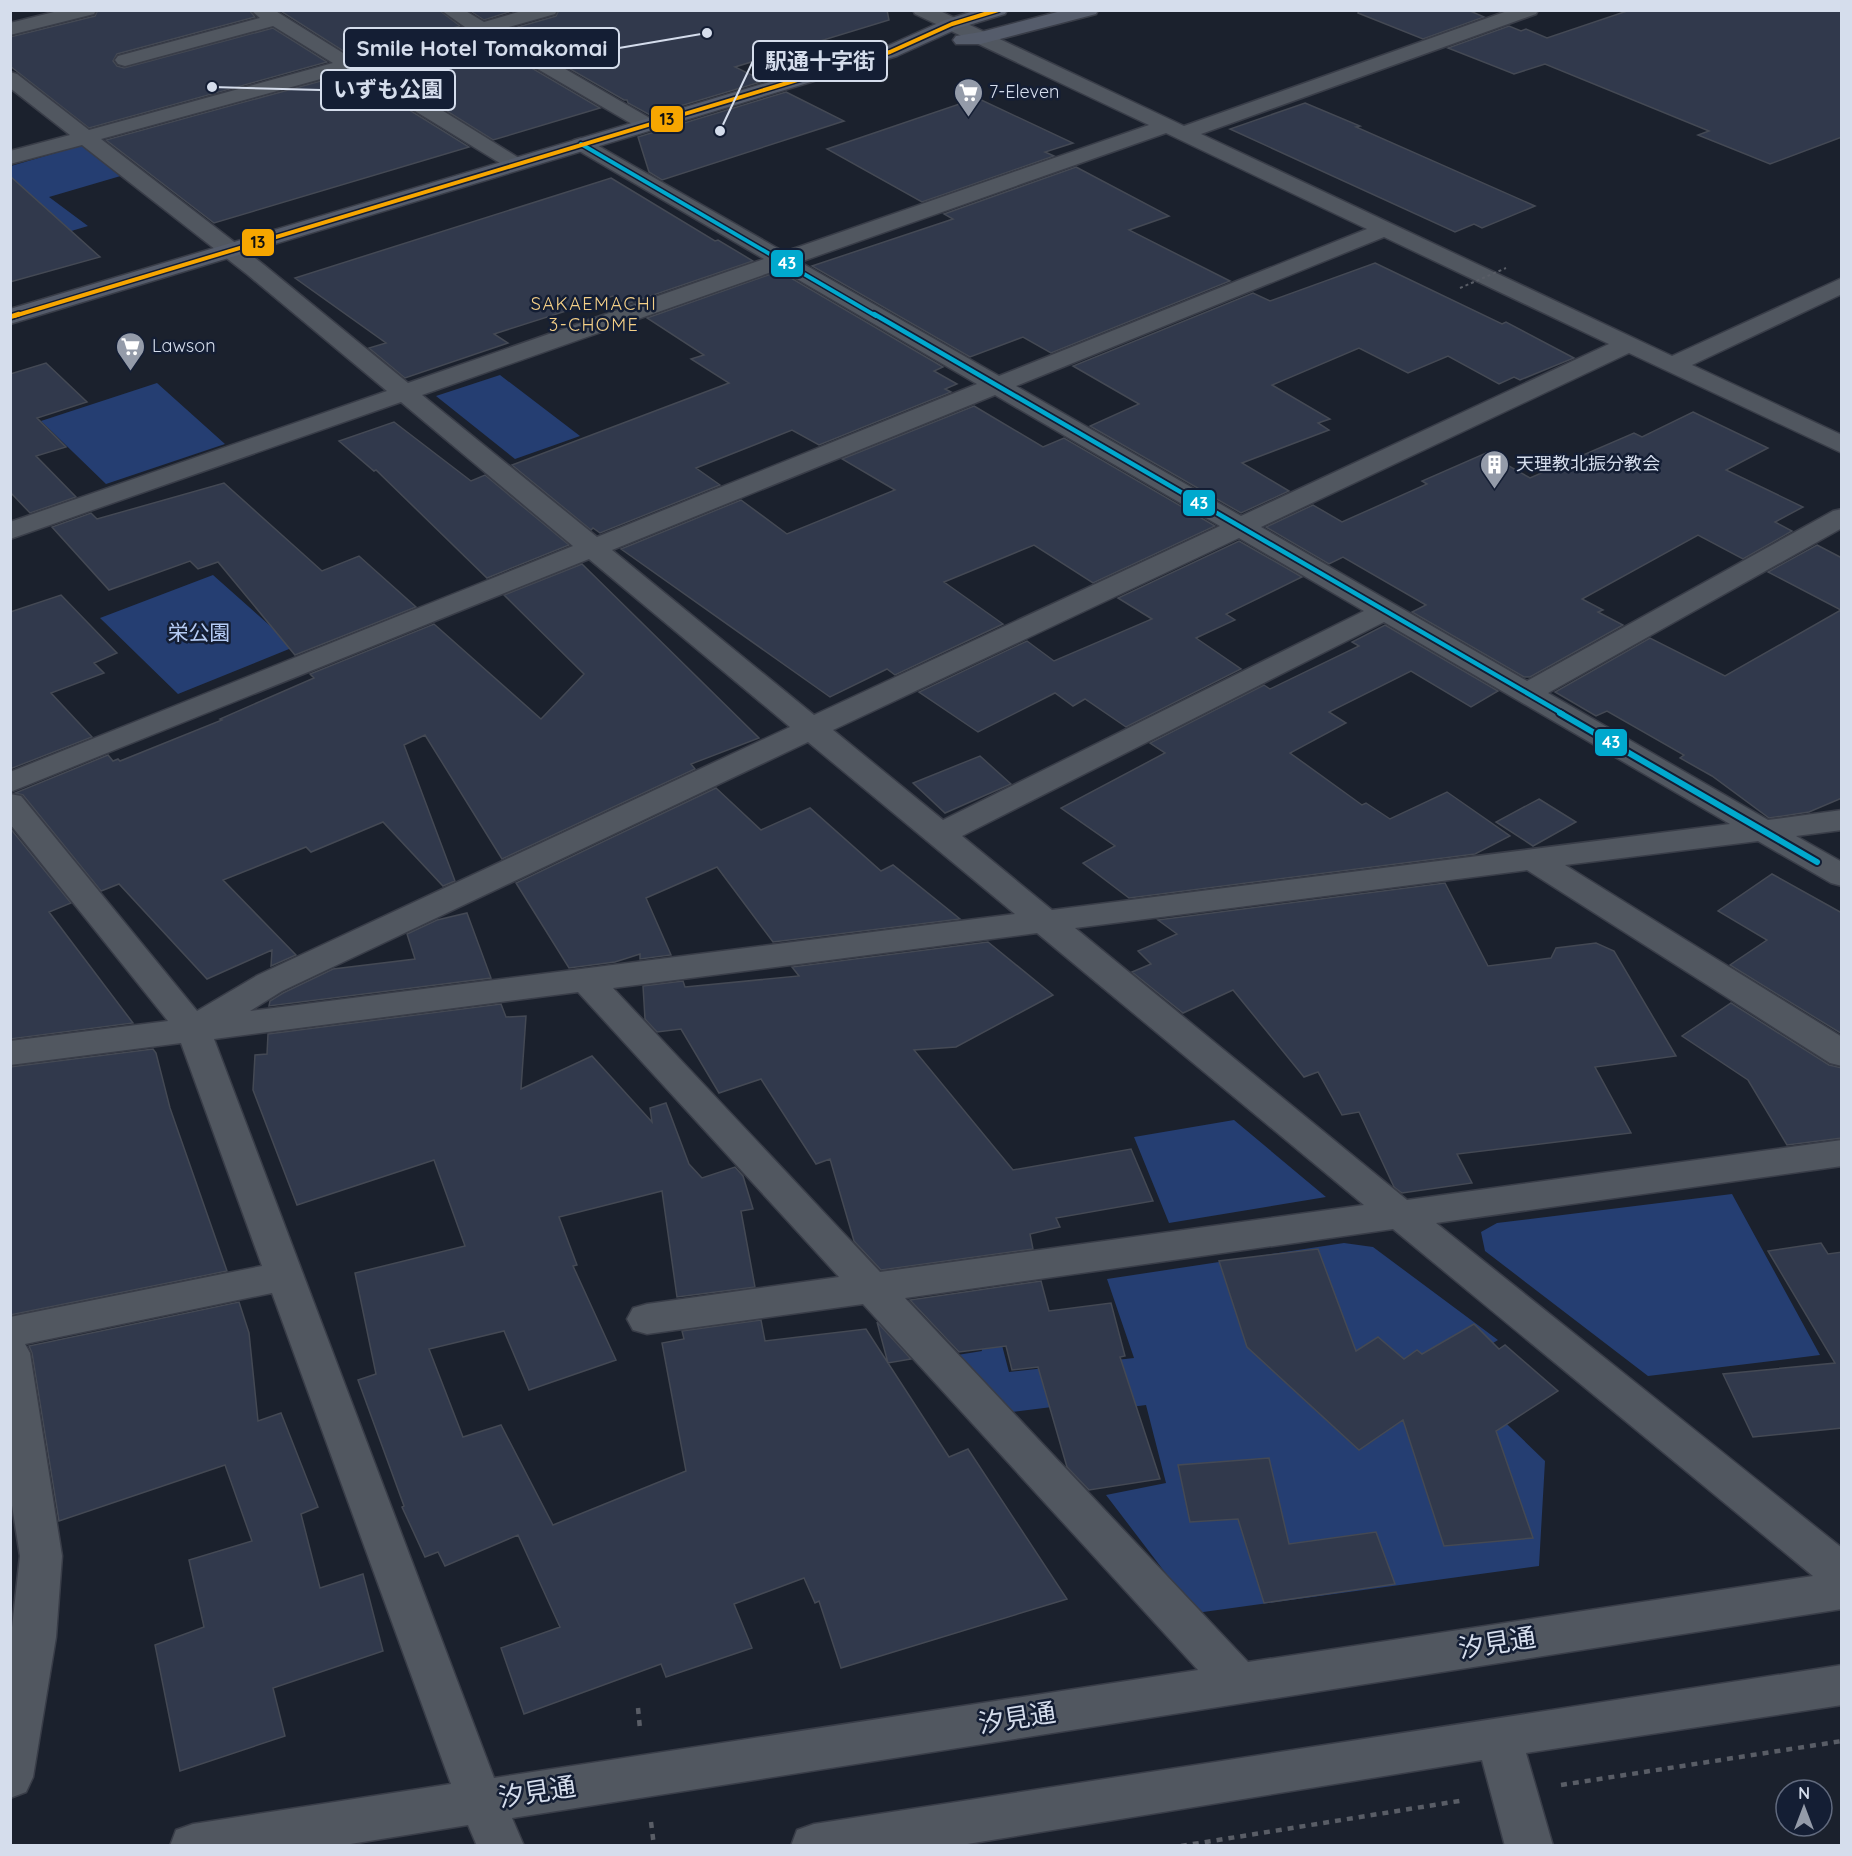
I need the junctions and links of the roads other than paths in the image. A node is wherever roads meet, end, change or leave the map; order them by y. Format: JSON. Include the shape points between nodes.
{"nodes":[{"id":1,"x":87,"y":10,"type":"edge"},
{"id":2,"x":450,"y":10,"type":"edge"},
{"id":3,"x":548,"y":10,"type":"edge"},
{"id":4,"x":922,"y":10,"type":"edge"},
{"id":5,"x":998,"y":10,"type":"edge"},
{"id":6,"x":1089,"y":10,"type":"edge"},
{"id":7,"x":1529,"y":10,"type":"edge"},
{"id":8,"x":268,"y":15,"type":"edge"},
{"id":9,"x":952,"y":24,"type":"junction"},
{"id":10,"x":10,"y":29,"type":"edge"},
{"id":11,"x":481,"y":29,"type":"junction"},
{"id":12,"x":981,"y":38,"type":"junction"},
{"id":13,"x":903,"y":48,"type":"junction"},
{"id":14,"x":125,"y":60,"type":"dead end"},
{"id":15,"x":351,"y":64,"type":"junction"},
{"id":16,"x":15,"y":86,"type":"edge"},
{"id":17,"x":646,"y":124,"type":"junction"},
{"id":18,"x":1174,"y":130,"type":"junction"},
{"id":19,"x":86,"y":137,"type":"junction"},
{"id":20,"x":581,"y":144,"type":"junction"},
{"id":21,"x":10,"y":158,"type":"edge"},
{"id":22,"x":515,"y":164,"type":"junction"},
{"id":23,"x":1384,"y":229,"type":"junction"},
{"id":24,"x":231,"y":250,"type":"junction"},
{"id":25,"x":782,"y":261,"type":"junction"},
{"id":26,"x":1842,"y":285,"type":"edge"},
{"id":27,"x":10,"y":317,"type":"edge"},
{"id":28,"x":1629,"y":344,"type":"junction"},
{"id":29,"x":1672,"y":365,"type":"junction"},
{"id":30,"x":996,"y":386,"type":"junction"},
{"id":31,"x":405,"y":393,"type":"junction"},
{"id":32,"x":1842,"y":445,"type":"edge"},
{"id":33,"x":1842,"y":517,"type":"edge"},
{"id":34,"x":1240,"y":527,"type":"junction"},
{"id":35,"x":10,"y":531,"type":"edge"},
{"id":36,"x":593,"y":548,"type":"junction"},
{"id":37,"x":1385,"y":611,"type":"junction"},
{"id":38,"x":1526,"y":693,"type":"junction"},
{"id":39,"x":813,"y":728,"type":"junction"},
{"id":40,"x":10,"y":783,"type":"edge"},
{"id":41,"x":10,"y":803,"type":"edge"},
{"id":42,"x":1842,"y":820,"type":"edge"},
{"id":43,"x":1763,"y":831,"type":"junction"},
{"id":44,"x":940,"y":834,"type":"junction"},
{"id":45,"x":1530,"y":858,"type":"junction"},
{"id":46,"x":1842,"y":876,"type":"edge"},
{"id":47,"x":1044,"y":920,"type":"junction"},
{"id":48,"x":585,"y":979,"type":"junction"},
{"id":49,"x":193,"y":1029,"type":"junction"},
{"id":50,"x":10,"y":1053,"type":"edge"},
{"id":51,"x":1842,"y":1054,"type":"edge"},
{"id":52,"x":1842,"y":1153,"type":"edge"},
{"id":53,"x":1400,"y":1214,"type":"junction"},
{"id":54,"x":285,"y":1276,"type":"junction"},
{"id":55,"x":868,"y":1287,"type":"junction"},
{"id":56,"x":647,"y":1319,"type":"dead end"},
{"id":57,"x":10,"y":1332,"type":"edge"},
{"id":58,"x":10,"y":1353,"type":"edge"},
{"id":59,"x":1842,"y":1574,"type":"edge"},
{"id":60,"x":1842,"y":1590,"type":"edge"},
{"id":61,"x":1239,"y":1683,"type":"junction"},
{"id":62,"x":1842,"y":1685,"type":"edge"},
{"id":63,"x":1499,"y":1737,"type":"junction"},
{"id":64,"x":10,"y":1777,"type":"edge"},
{"id":65,"x":480,"y":1801,"type":"junction"},
{"id":66,"x":193,"y":1845,"type":"edge"},
{"id":67,"x":501,"y":1845,"type":"edge"},
{"id":68,"x":814,"y":1845,"type":"edge"},
{"id":69,"x":1529,"y":1845,"type":"edge"}],
"edges":[{"from":1,"to":10,"type":"street"},
{"from":2,"to":11,"type":"street"},
{"from":3,"to":11,"type":"street"},
{"from":4,"to":9,"type":"street"},
{"from":5,"to":9,"type":"highway"},
{"from":6,"to":12,"type":"highway"},
{"from":7,"to":18,"type":"street"},
{"from":8,"to":14,"type":"street"},
{"from":8,"to":15,"type":"street"},
{"from":9,"to":12,"type":"street"},
{"from":9,"to":13,"type":"highway"},
{"from":11,"to":15,"type":"street"},
{"from":11,"to":17,"type":"street"},
{"from":12,"to":13,"type":"highway"},
{"from":12,"to":18,"type":"street"},
{"from":13,"to":17,"type":"highway"},
{"from":15,"to":19,"type":"street"},
{"from":15,"to":22,"type":"street"},
{"from":16,"to":19,"type":"street"},
{"from":17,"to":20,"type":"highway"},
{"from":18,"to":23,"type":"street"},
{"from":18,"to":25,"type":"street"},
{"from":19,"to":21,"type":"street"},
{"from":19,"to":24,"type":"street"},
{"from":20,"to":22,"type":"highway"},
{"from":20,"to":25,"type":"street"},
{"from":22,"to":24,"type":"highway"},
{"from":23,"to":28,"type":"street"},
{"from":23,"to":30,"type":"street"},
{"from":24,"to":27,"type":"highway"},
{"from":24,"to":31,"type":"street"},
{"from":25,"to":30,"type":"street"},
{"from":25,"to":31,"type":"street"},
{"from":26,"to":29,"type":"street"},
{"from":28,"to":29,"type":"street"},
{"from":28,"to":34,"type":"street"},
{"from":29,"to":32,"type":"street"},
{"from":30,"to":34,"type":"street"},
{"from":30,"to":36,"type":"street"},
{"from":31,"to":35,"type":"street"},
{"from":31,"to":36,"type":"street"},
{"from":33,"to":38,"type":"street"},
{"from":34,"to":37,"type":"street"},
{"from":34,"to":39,"type":"street"},
{"from":36,"to":39,"type":"street"},
{"from":36,"to":40,"type":"street"},
{"from":37,"to":38,"type":"street"},
{"from":37,"to":44,"type":"street"},
{"from":38,"to":43,"type":"street"},
{"from":39,"to":44,"type":"street"},
{"from":39,"to":49,"type":"street","via":[[270,983]]},
{"from":41,"to":49,"type":"street"},
{"from":42,"to":43,"type":"street"},
{"from":43,"to":45,"type":"street"},
{"from":43,"to":46,"type":"street"},
{"from":44,"to":47,"type":"street"},
{"from":45,"to":47,"type":"street"},
{"from":45,"to":51,"type":"street"},
{"from":47,"to":48,"type":"street"},
{"from":47,"to":53,"type":"street"},
{"from":48,"to":49,"type":"street"},
{"from":48,"to":55,"type":"street"},
{"from":49,"to":50,"type":"street"},
{"from":49,"to":54,"type":"street"},
{"from":52,"to":53,"type":"street"},
{"from":53,"to":55,"type":"street"},
{"from":53,"to":59,"type":"street"},
{"from":54,"to":57,"type":"street"},
{"from":54,"to":65,"type":"street"},
{"from":55,"to":56,"type":"street"},
{"from":55,"to":61,"type":"street"},
{"from":58,"to":64,"type":"street","via":[[41,1556],[34,1637]]},
{"from":60,"to":61,"type":"street","name":"汐見通"},
{"from":61,"to":65,"type":"street","name":"汐見通"},
{"from":62,"to":63,"type":"street"},
{"from":63,"to":68,"type":"street"},
{"from":63,"to":69,"type":"street"},
{"from":65,"to":66,"type":"street","name":"汐見通"},
{"from":65,"to":67,"type":"street"}]}
